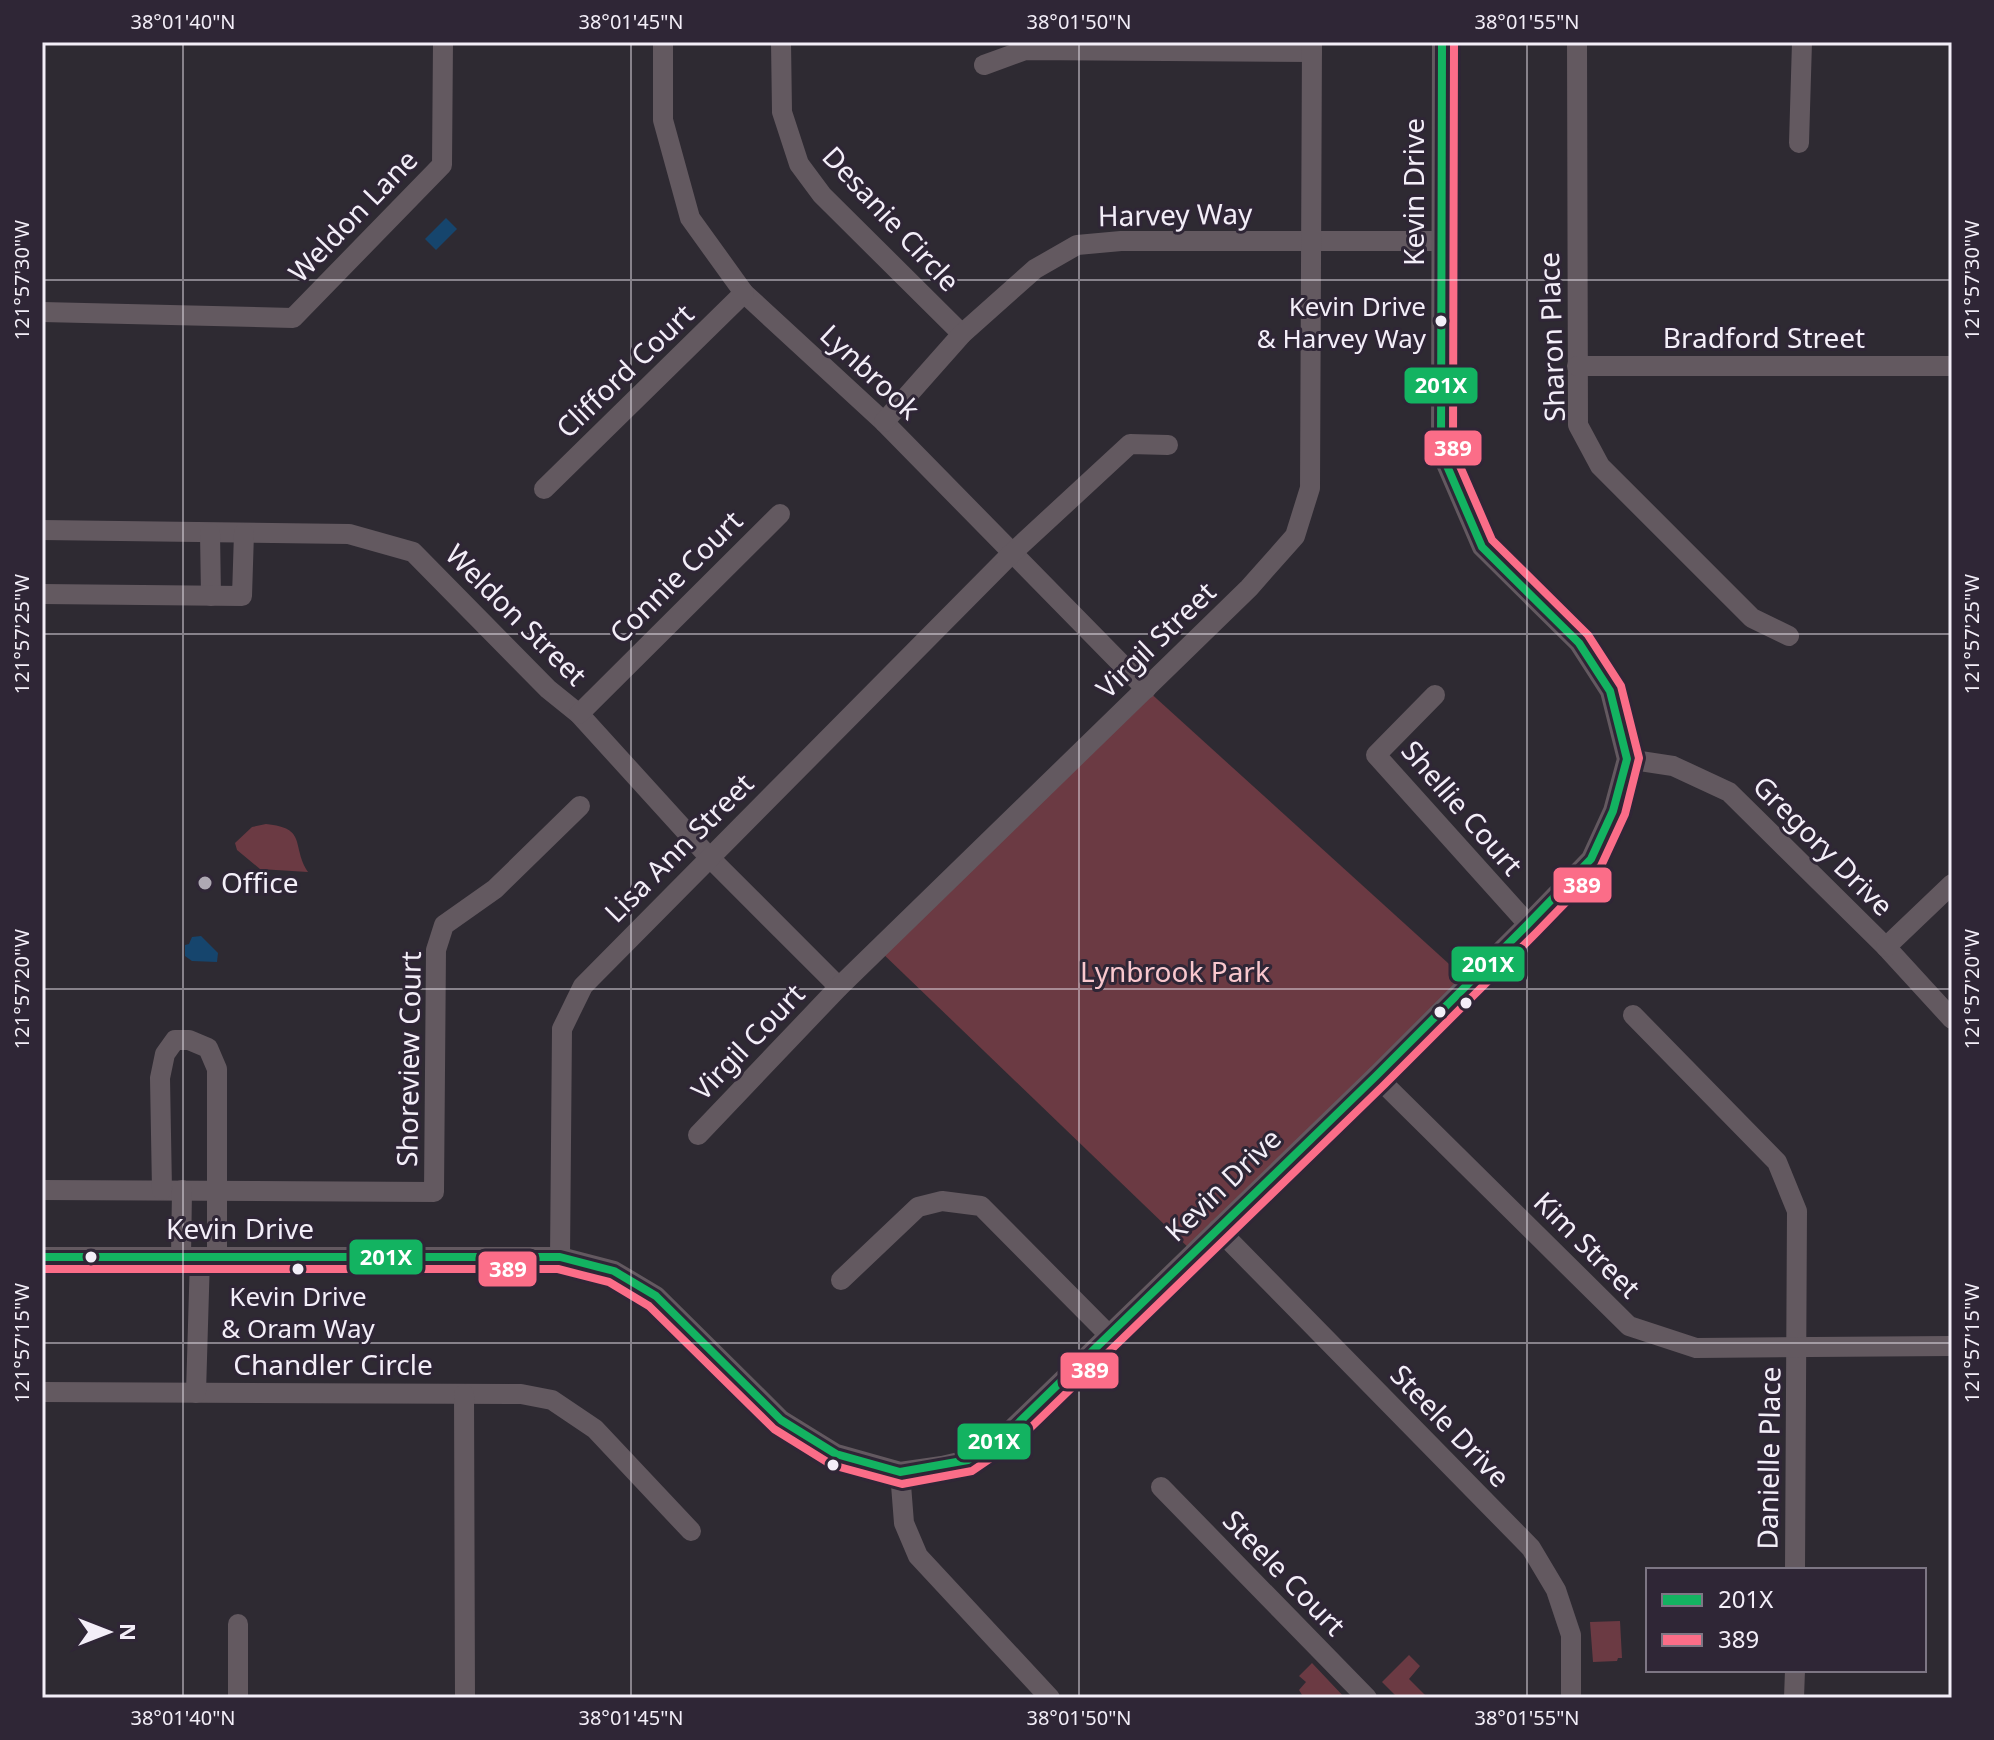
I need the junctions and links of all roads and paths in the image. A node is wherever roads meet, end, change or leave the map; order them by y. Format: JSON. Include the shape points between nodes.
{"nodes":[{"id":1,"x":443,"y":42,"type":"edge"},
{"id":2,"x":663,"y":42,"type":"edge"},
{"id":3,"x":781,"y":42,"type":"edge"},
{"id":4,"x":1442,"y":42,"type":"edge"},
{"id":5,"x":1577,"y":42,"type":"edge"},
{"id":6,"x":1802,"y":42,"type":"edge"},
{"id":7,"x":1312,"y":47,"type":"edge"},
{"id":8,"x":984,"y":65,"type":"dead end"},
{"id":9,"x":1799,"y":143,"type":"dead end"},
{"id":10,"x":1441,"y":241,"type":"junction"},
{"id":11,"x":1311,"y":243,"type":"junction"},
{"id":12,"x":744,"y":293,"type":"junction"},
{"id":13,"x":42,"y":312,"type":"edge"},
{"id":14,"x":962,"y":334,"type":"junction"},
{"id":15,"x":1577,"y":366,"type":"junction"},
{"id":16,"x":1952,"y":366,"type":"edge"},
{"id":17,"x":884,"y":422,"type":"junction"},
{"id":18,"x":1168,"y":445,"type":"dead end"},
{"id":19,"x":544,"y":489,"type":"dead end"},
{"id":20,"x":780,"y":514,"type":"dead end"},
{"id":21,"x":42,"y":530,"type":"edge"},
{"id":22,"x":210,"y":533,"type":"junction"},
{"id":23,"x":244,"y":533,"type":"junction"},
{"id":24,"x":1011,"y":554,"type":"junction"},
{"id":25,"x":42,"y":594,"type":"edge"},
{"id":26,"x":211,"y":596,"type":"junction"},
{"id":27,"x":1789,"y":636,"type":"dead end"},
{"id":28,"x":1146,"y":689,"type":"junction"},
{"id":29,"x":1435,"y":695,"type":"dead end"},
{"id":30,"x":579,"y":714,"type":"junction"},
{"id":31,"x":1627,"y":759,"type":"junction"},
{"id":32,"x":580,"y":806,"type":"dead end"},
{"id":33,"x":709,"y":857,"type":"junction"},
{"id":34,"x":1952,"y":884,"type":"edge"},
{"id":35,"x":1528,"y":924,"type":"junction"},
{"id":36,"x":1886,"y":947,"type":"junction"},
{"id":37,"x":839,"y":987,"type":"junction"},
{"id":38,"x":1633,"y":1015,"type":"dead end"},
{"id":39,"x":1952,"y":1019,"type":"edge"},
{"id":40,"x":1376,"y":1076,"type":"junction"},
{"id":41,"x":698,"y":1135,"type":"dead end"},
{"id":42,"x":42,"y":1190,"type":"edge"},
{"id":43,"x":190,"y":1190,"type":"junction"},
{"id":44,"x":1218,"y":1229,"type":"junction"},
{"id":45,"x":42,"y":1257,"type":"edge"},
{"id":46,"x":199,"y":1257,"type":"junction"},
{"id":47,"x":560,"y":1257,"type":"junction"},
{"id":48,"x":841,"y":1280,"type":"dead end"},
{"id":49,"x":1109,"y":1335,"type":"junction"},
{"id":50,"x":1952,"y":1346,"type":"edge"},
{"id":51,"x":1798,"y":1347,"type":"junction"},
{"id":52,"x":42,"y":1392,"type":"edge"},
{"id":53,"x":196,"y":1393,"type":"junction"},
{"id":54,"x":464,"y":1394,"type":"junction"},
{"id":55,"x":900,"y":1472,"type":"junction"},
{"id":56,"x":1161,"y":1487,"type":"dead end"},
{"id":57,"x":691,"y":1531,"type":"dead end"},
{"id":58,"x":1795,"y":1568,"type":"edge"},
{"id":59,"x":238,"y":1624,"type":"dead end"},
{"id":60,"x":1795,"y":1672,"type":"edge"},
{"id":61,"x":238,"y":1698,"type":"edge"},
{"id":62,"x":465,"y":1698,"type":"edge"},
{"id":63,"x":1050,"y":1698,"type":"edge"},
{"id":64,"x":1367,"y":1698,"type":"edge"},
{"id":65,"x":1571,"y":1698,"type":"edge"},
{"id":66,"x":1794,"y":1698,"type":"edge"}],
"edges":[{"from":1,"to":13,"type":"street","name":"Weldon Lane","via":[[442,165],[293,318]]},
{"from":2,"to":12,"type":"street","name":"Lynbrook","via":[[663,120],[690,218]]},
{"from":3,"to":14,"type":"street","name":"Desanie Circle","via":[[782,112],[799,164],[822,195]]},
{"from":4,"to":10,"type":"street","name":"Kevin Drive"},
{"from":5,"to":15,"type":"street","name":"Sharon Place"},
{"from":6,"to":9,"type":"street"},
{"from":7,"to":8,"type":"street","via":[[1025,50]]},
{"from":7,"to":11,"type":"street"},
{"from":10,"to":11,"type":"street","name":"Harvey Way"},
{"from":10,"to":31,"type":"street","name":"Kevin Drive","via":[[1441,452],[1482,547],[1579,643],[1610,691]]},
{"from":11,"to":14,"type":"street","name":"Harvey Way","via":[[1077,245],[1035,269]]},
{"from":11,"to":28,"type":"street","name":"Virgil Street","via":[[1310,488],[1295,536]]},
{"from":12,"to":17,"type":"street","name":"Lynbrook"},
{"from":12,"to":19,"type":"street","name":"Clifford Court"},
{"from":14,"to":17,"type":"street","name":"Harvey Way"},
{"from":15,"to":16,"type":"street","name":"Bradford Street"},
{"from":15,"to":27,"type":"street","name":"Sharon Place","via":[[1578,425],[1600,466],[1752,618]]},
{"from":17,"to":24,"type":"street","name":"Lynbrook"},
{"from":18,"to":24,"type":"street","name":"Lisa Ann Street","via":[[1130,444]]},
{"from":20,"to":30,"type":"street","name":"Connie Court"},
{"from":21,"to":22,"type":"street","name":"Weldon Street"},
{"from":22,"to":23,"type":"street","name":"Weldon Street"},
{"from":22,"to":26,"type":"street"},
{"from":23,"to":26,"type":"street","via":[[242,596]]},
{"from":23,"to":30,"type":"street","name":"Weldon Street","via":[[349,534],[413,552]]},
{"from":24,"to":28,"type":"street","name":"Lynbrook"},
{"from":24,"to":33,"type":"street","name":"Lisa Ann Street"},
{"from":25,"to":26,"type":"street"},
{"from":28,"to":37,"type":"street","name":"Virgil Street"},
{"from":29,"to":35,"type":"street","name":"Shellie Court","via":[[1376,755]]},
{"from":30,"to":33,"type":"street","name":"Weldon Street"},
{"from":31,"to":35,"type":"street","name":"Kevin Drive","via":[[1613,811],[1591,859]]},
{"from":31,"to":36,"type":"street","name":"Gregory Drive","via":[[1673,766],[1729,792]]},
{"from":32,"to":43,"type":"street","name":"Shoreview Court","via":[[495,889],[444,925],[436,950],[434,1192]]},
{"from":33,"to":37,"type":"street","name":"Weldon Street"},
{"from":33,"to":47,"type":"street","name":"Lisa Ann Street","via":[[583,986],[562,1029]]},
{"from":34,"to":36,"type":"street"},
{"from":35,"to":40,"type":"street","name":"Kevin Drive"},
{"from":36,"to":39,"type":"street","name":"Gregory Drive"},
{"from":37,"to":41,"type":"street","name":"Virgil Court"},
{"from":38,"to":51,"type":"street","name":"Danielle Place","via":[[1777,1162],[1797,1211]]},
{"from":40,"to":44,"type":"street","name":"Kevin Drive"},
{"from":40,"to":51,"type":"street","name":"Kim Street","via":[[1629,1326],[1696,1348]]},
{"from":42,"to":43,"type":"street"},
{"from":43,"to":43,"type":"street","via":[[217,1069],[208,1048],[175,1040],[165,1054],[160,1078]]},
{"from":43,"to":46,"type":"street"},
{"from":43,"to":46,"type":"street"},
{"from":44,"to":49,"type":"street","name":"Kevin Drive"},
{"from":44,"to":65,"type":"street","name":"Steele Drive","via":[[1531,1548],[1556,1590],[1571,1635]]},
{"from":45,"to":46,"type":"street","name":"Kevin Drive"},
{"from":46,"to":47,"type":"street","name":"Kevin Drive"},
{"from":46,"to":53,"type":"street"},
{"from":47,"to":55,"type":"street","name":"Kevin Drive","via":[[614,1271],[656,1296],[792,1427],[836,1454]]},
{"from":48,"to":49,"type":"street","via":[[918,1207],[942,1201],[981,1206]]},
{"from":49,"to":55,"type":"street","name":"Kevin Drive","via":[[1011,1430],[968,1460]]},
{"from":50,"to":51,"type":"street","name":"Kim Street"},
{"from":51,"to":58,"type":"street","name":"Danielle Place"},
{"from":52,"to":53,"type":"street","name":"Chandler Circle"},
{"from":53,"to":54,"type":"street","name":"Chandler Circle"},
{"from":54,"to":57,"type":"street","via":[[552,1400],[595,1429]]},
{"from":54,"to":62,"type":"street","name":"Chandler Circle"},
{"from":55,"to":63,"type":"street","via":[[904,1523],[918,1556]]},
{"from":56,"to":64,"type":"street","name":"Steele Court"},
{"from":59,"to":61,"type":"street"},
{"from":60,"to":66,"type":"street"}]}
